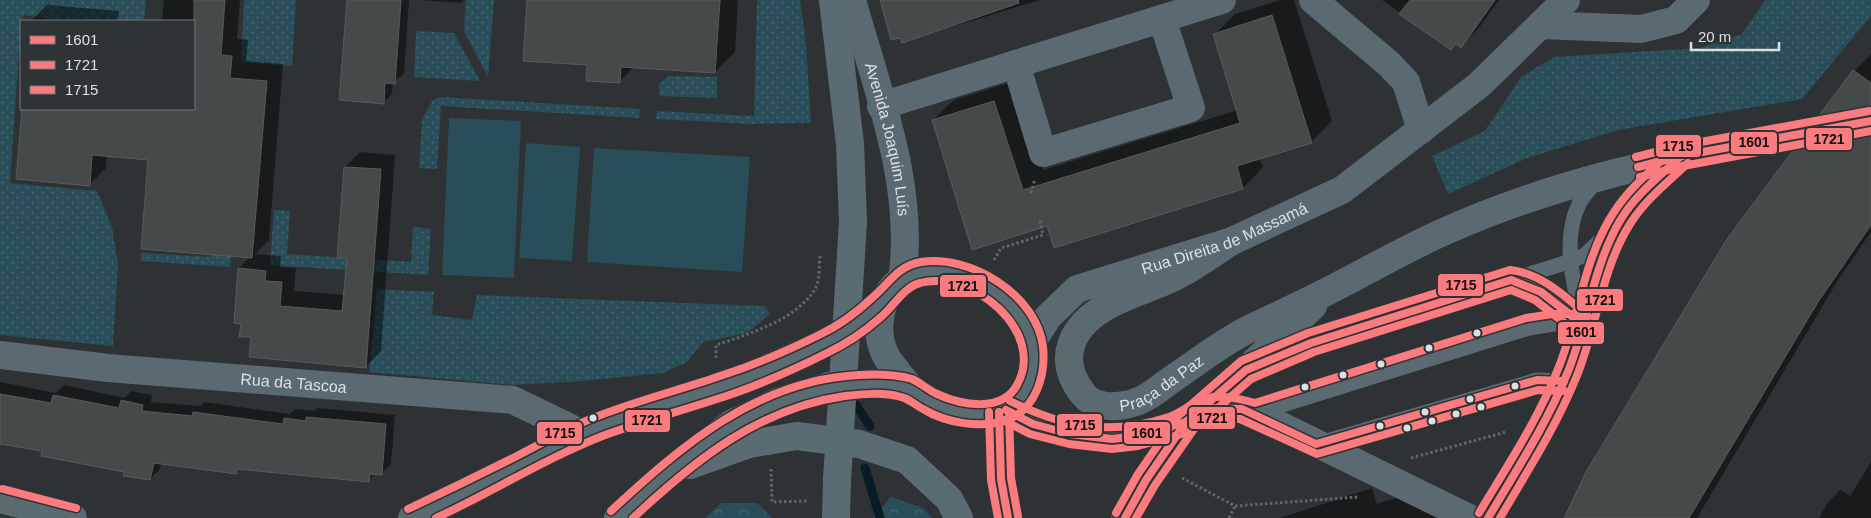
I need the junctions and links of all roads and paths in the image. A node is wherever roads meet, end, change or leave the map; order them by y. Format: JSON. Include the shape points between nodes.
{"nodes":[{"id":1,"x":834,"y":0,"type":"edge"},
{"id":2,"x":852,"y":0,"type":"edge"},
{"id":3,"x":1222,"y":0,"type":"edge"},
{"id":4,"x":1313,"y":0,"type":"edge"},
{"id":5,"x":1566,"y":0,"type":"edge"},
{"id":6,"x":1696,"y":0,"type":"edge"},
{"id":7,"x":1162,"y":19,"type":"junction"},
{"id":8,"x":1541,"y":25,"type":"junction"},
{"id":9,"x":1016,"y":64,"type":"junction"},
{"id":10,"x":882,"y":106,"type":"junction"},
{"id":11,"x":1421,"y":130,"type":"junction"},
{"id":12,"x":1764,"y":141,"type":"tunnel mouth"},
{"id":13,"x":1682,"y":156,"type":"junction"},
{"id":14,"x":1600,"y":176,"type":"junction"},
{"id":15,"x":1621,"y":219,"type":"junction"},
{"id":16,"x":1040,"y":220,"type":"dead end"},
{"id":17,"x":1232,"y":241,"type":"junction"},
{"id":18,"x":820,"y":249,"type":"dead end"},
{"id":19,"x":1571,"y":261,"type":"junction"},
{"id":20,"x":1511,"y":280,"type":"junction"},
{"id":21,"x":980,"y":284,"type":"junction"},
{"id":22,"x":893,"y":290,"type":"junction"},
{"id":23,"x":1329,"y":291,"type":"junction"},
{"id":24,"x":1582,"y":324,"type":"junction"},
{"id":25,"x":1032,"y":342,"type":"junction"},
{"id":26,"x":0,"y":355,"type":"edge"},
{"id":27,"x":1246,"y":370,"type":"junction"},
{"id":28,"x":1564,"y":381,"type":"junction"},
{"id":29,"x":723,"y":386,"type":"junction"},
{"id":30,"x":910,"y":389,"type":"junction"},
{"id":31,"x":1002,"y":411,"type":"junction"},
{"id":32,"x":1255,"y":413,"type":"junction"},
{"id":33,"x":1195,"y":415,"type":"junction"},
{"id":34,"x":1512,"y":430,"type":"dead end"},
{"id":35,"x":581,"y":433,"type":"junction"},
{"id":36,"x":1316,"y":444,"type":"junction"},
{"id":37,"x":771,"y":462,"type":"dead end"},
{"id":38,"x":1156,"y":464,"type":"junction"},
{"id":39,"x":667,"y":473,"type":"junction"},
{"id":40,"x":1388,"y":479,"type":"junction"},
{"id":41,"x":467,"y":493,"type":"junction"},
{"id":42,"x":0,"y":499,"type":"edge"},
{"id":43,"x":1235,"y":506,"type":"junction"},
{"id":44,"x":826,"y":509,"type":"edge"},
{"id":45,"x":73,"y":518,"type":"edge"},
{"id":46,"x":412,"y":518,"type":"edge"},
{"id":47,"x":449,"y":518,"type":"edge"},
{"id":48,"x":618,"y":518,"type":"edge"},
{"id":49,"x":959,"y":518,"type":"edge"},
{"id":50,"x":1008,"y":518,"type":"edge"},
{"id":51,"x":1125,"y":518,"type":"edge"},
{"id":52,"x":1229,"y":518,"type":"edge"},
{"id":53,"x":1469,"y":518,"type":"edge"},
{"id":54,"x":1488,"y":518,"type":"edge"}],
"edges":[{"from":1,"to":44,"type":"main road","bridge":true,"via":[[850,144],[853,222],[838,480]]},
{"from":2,"to":10,"type":"street","name":"Avenida Joaquim Luís"},
{"from":3,"to":7,"type":"street"},
{"from":4,"to":11,"type":"street","via":[[1406,82]]},
{"from":5,"to":8,"type":"street","name":"Rua Direita de Massamá"},
{"from":6,"to":8,"type":"street","via":[[1676,20],[1641,28]]},
{"from":7,"to":9,"type":"street"},
{"from":7,"to":9,"type":"street","via":[[1191,108],[1043,152]]},
{"from":8,"to":11,"type":"street","name":"Rua Direita de Massamá","via":[[1479,85]]},
{"from":9,"to":10,"type":"street"},
{"from":10,"to":22,"type":"street","name":"Avenida Joaquim Luís","via":[[900,170],[904,202],[906,253]]},
{"from":11,"to":17,"type":"street","name":"Rua Direita de Massamá","via":[[1342,190]]},
{"from":12,"to":13,"type":"street"},
{"from":13,"to":14,"type":"street"},
{"from":13,"to":15,"type":"street","via":[[1636,199]]},
{"from":14,"to":19,"type":"lane","via":[[1574,215],[1570,237]]},
{"from":14,"to":23,"type":"street","via":[[1525,200],[1449,230],[1392,256]]},
{"from":15,"to":19,"type":"lane","via":[[1585,255]]},
{"from":15,"to":24,"type":"street","via":[[1606,250]]},
{"from":16,"to":21,"type":"path","via":[[1043,235],[1000,248]]},
{"from":17,"to":23,"type":"street","name":"Praça da Paz","via":[[1183,273],[1109,305],[1085,323],[1069,347],[1070,368],[1077,386],[1087,399],[1106,406],[1125,405],[1144,398],[1236,335]]},
{"from":17,"to":25,"type":"street","name":"Rua Direita de Massamá","via":[[1077,289],[1048,317]]},
{"from":18,"to":29,"type":"path","via":[[816,288],[794,311],[758,332],[716,345]]},
{"from":19,"to":20,"type":"lane"},
{"from":19,"to":24,"type":"lane"},
{"from":20,"to":24,"type":"lane","via":[[1545,292]]},
{"from":20,"to":27,"type":"lane","via":[[1311,343]]},
{"from":21,"to":22,"type":"main road","via":[[955,273],[928,271]]},
{"from":21,"to":25,"type":"main road","via":[[1016,311]]},
{"from":22,"to":29,"type":"main road","via":[[857,324],[828,342]]},
{"from":22,"to":30,"type":"main road","via":[[879,319],[883,349]]},
{"from":23,"to":27,"type":"street"},
{"from":24,"to":28,"type":"street"},
{"from":24,"to":32,"type":"lane","via":[[1529,328]]},
{"from":25,"to":31,"type":"main road","via":[[1032,377],[1023,396]]},
{"from":26,"to":35,"type":"street","name":"Rua da Tascoa","via":[[108,368],[513,400]]},
{"from":27,"to":33,"type":"street"},
{"from":28,"to":36,"type":"lane","via":[[1537,380]]},
{"from":28,"to":54,"type":"street"},
{"from":29,"to":35,"type":"main road"},
{"from":30,"to":31,"type":"main road","via":[[927,401],[953,411],[971,414]]},
{"from":30,"to":39,"type":"main road","via":[[873,384],[829,386],[777,402],[731,424]]},
{"from":31,"to":33,"type":"street","via":[[1033,424],[1095,438],[1136,436]]},
{"from":31,"to":50,"type":"main road","via":[[1001,479]]},
{"from":32,"to":33,"type":"street","via":[[1242,409]]},
{"from":32,"to":36,"type":"street"},
{"from":33,"to":38,"type":"street"},
{"from":34,"to":40,"type":"path","via":[[1397,462]]},
{"from":35,"to":41,"type":"main road"},
{"from":36,"to":40,"type":"street"},
{"from":37,"to":44,"type":"path","via":[[772,502]]},
{"from":38,"to":43,"type":"path"},
{"from":38,"to":51,"type":"street"},
{"from":39,"to":48,"type":"main road"},
{"from":39,"to":49,"type":"main road","via":[[749,444],[796,436],[860,444],[907,460],[949,499]]},
{"from":40,"to":43,"type":"path","via":[[1379,495]]},
{"from":40,"to":53,"type":"street"},
{"from":41,"to":46,"type":"main road"},
{"from":41,"to":47,"type":"main road"},
{"from":42,"to":45,"type":"main road"},
{"from":43,"to":52,"type":"path"}]}
